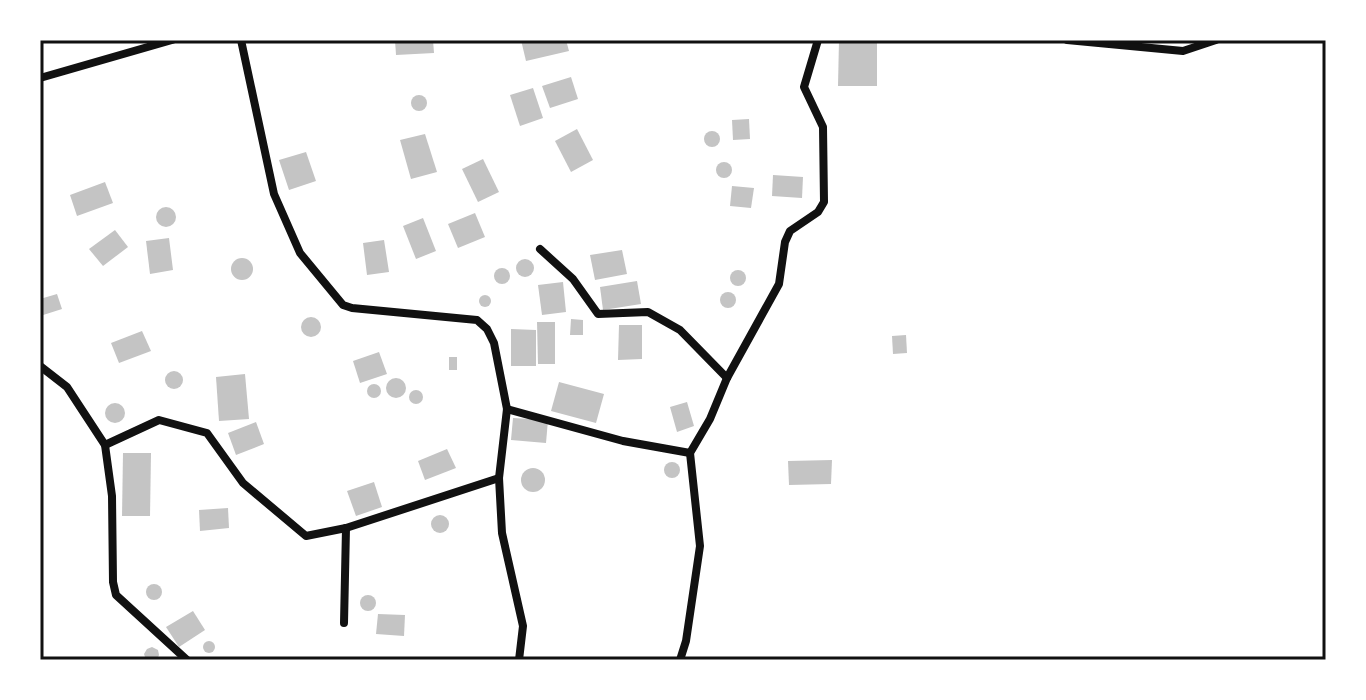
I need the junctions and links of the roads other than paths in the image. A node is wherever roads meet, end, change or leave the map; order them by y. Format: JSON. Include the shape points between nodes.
{"nodes":[{"id":1,"x":172,"y":40,"type":"edge"},
{"id":2,"x":241,"y":40,"type":"edge"},
{"id":3,"x":818,"y":40,"type":"edge"},
{"id":4,"x":1067,"y":40,"type":"edge"},
{"id":5,"x":1216,"y":40,"type":"edge"},
{"id":6,"x":40,"y":78,"type":"edge"},
{"id":7,"x":540,"y":249,"type":"dead end"},
{"id":8,"x":40,"y":366,"type":"edge"},
{"id":9,"x":727,"y":378,"type":"junction"},
{"id":10,"x":507,"y":409,"type":"junction"},
{"id":11,"x":105,"y":445,"type":"junction"},
{"id":12,"x":690,"y":453,"type":"junction"},
{"id":13,"x":499,"y":478,"type":"junction"},
{"id":14,"x":346,"y":528,"type":"junction"},
{"id":15,"x":344,"y":623,"type":"dead end"},
{"id":16,"x":187,"y":660,"type":"edge"},
{"id":17,"x":519,"y":660,"type":"edge"},
{"id":18,"x":680,"y":660,"type":"edge"}],
"edges":[{"from":1,"to":6,"type":"street"},
{"from":2,"to":10,"type":"street","via":[[272,189],[300,253],[343,305],[477,320],[494,343]]},
{"from":3,"to":9,"type":"street","via":[[804,87],[823,127],[824,202],[790,231],[779,284]]},
{"from":4,"to":5,"type":"street","via":[[1183,51]]},
{"from":7,"to":9,"type":"street","via":[[573,279],[598,314],[648,312],[680,330]]},
{"from":8,"to":11,"type":"street","via":[[67,387]]},
{"from":9,"to":12,"type":"street"},
{"from":10,"to":12,"type":"street"},
{"from":10,"to":13,"type":"street"},
{"from":11,"to":14,"type":"street","via":[[159,420],[207,433],[243,483],[306,536]]},
{"from":11,"to":16,"type":"street","via":[[116,595]]},
{"from":12,"to":18,"type":"street","via":[[700,546]]},
{"from":13,"to":14,"type":"street"},
{"from":13,"to":17,"type":"street","via":[[502,533],[523,626]]},
{"from":14,"to":15,"type":"street"}]}
